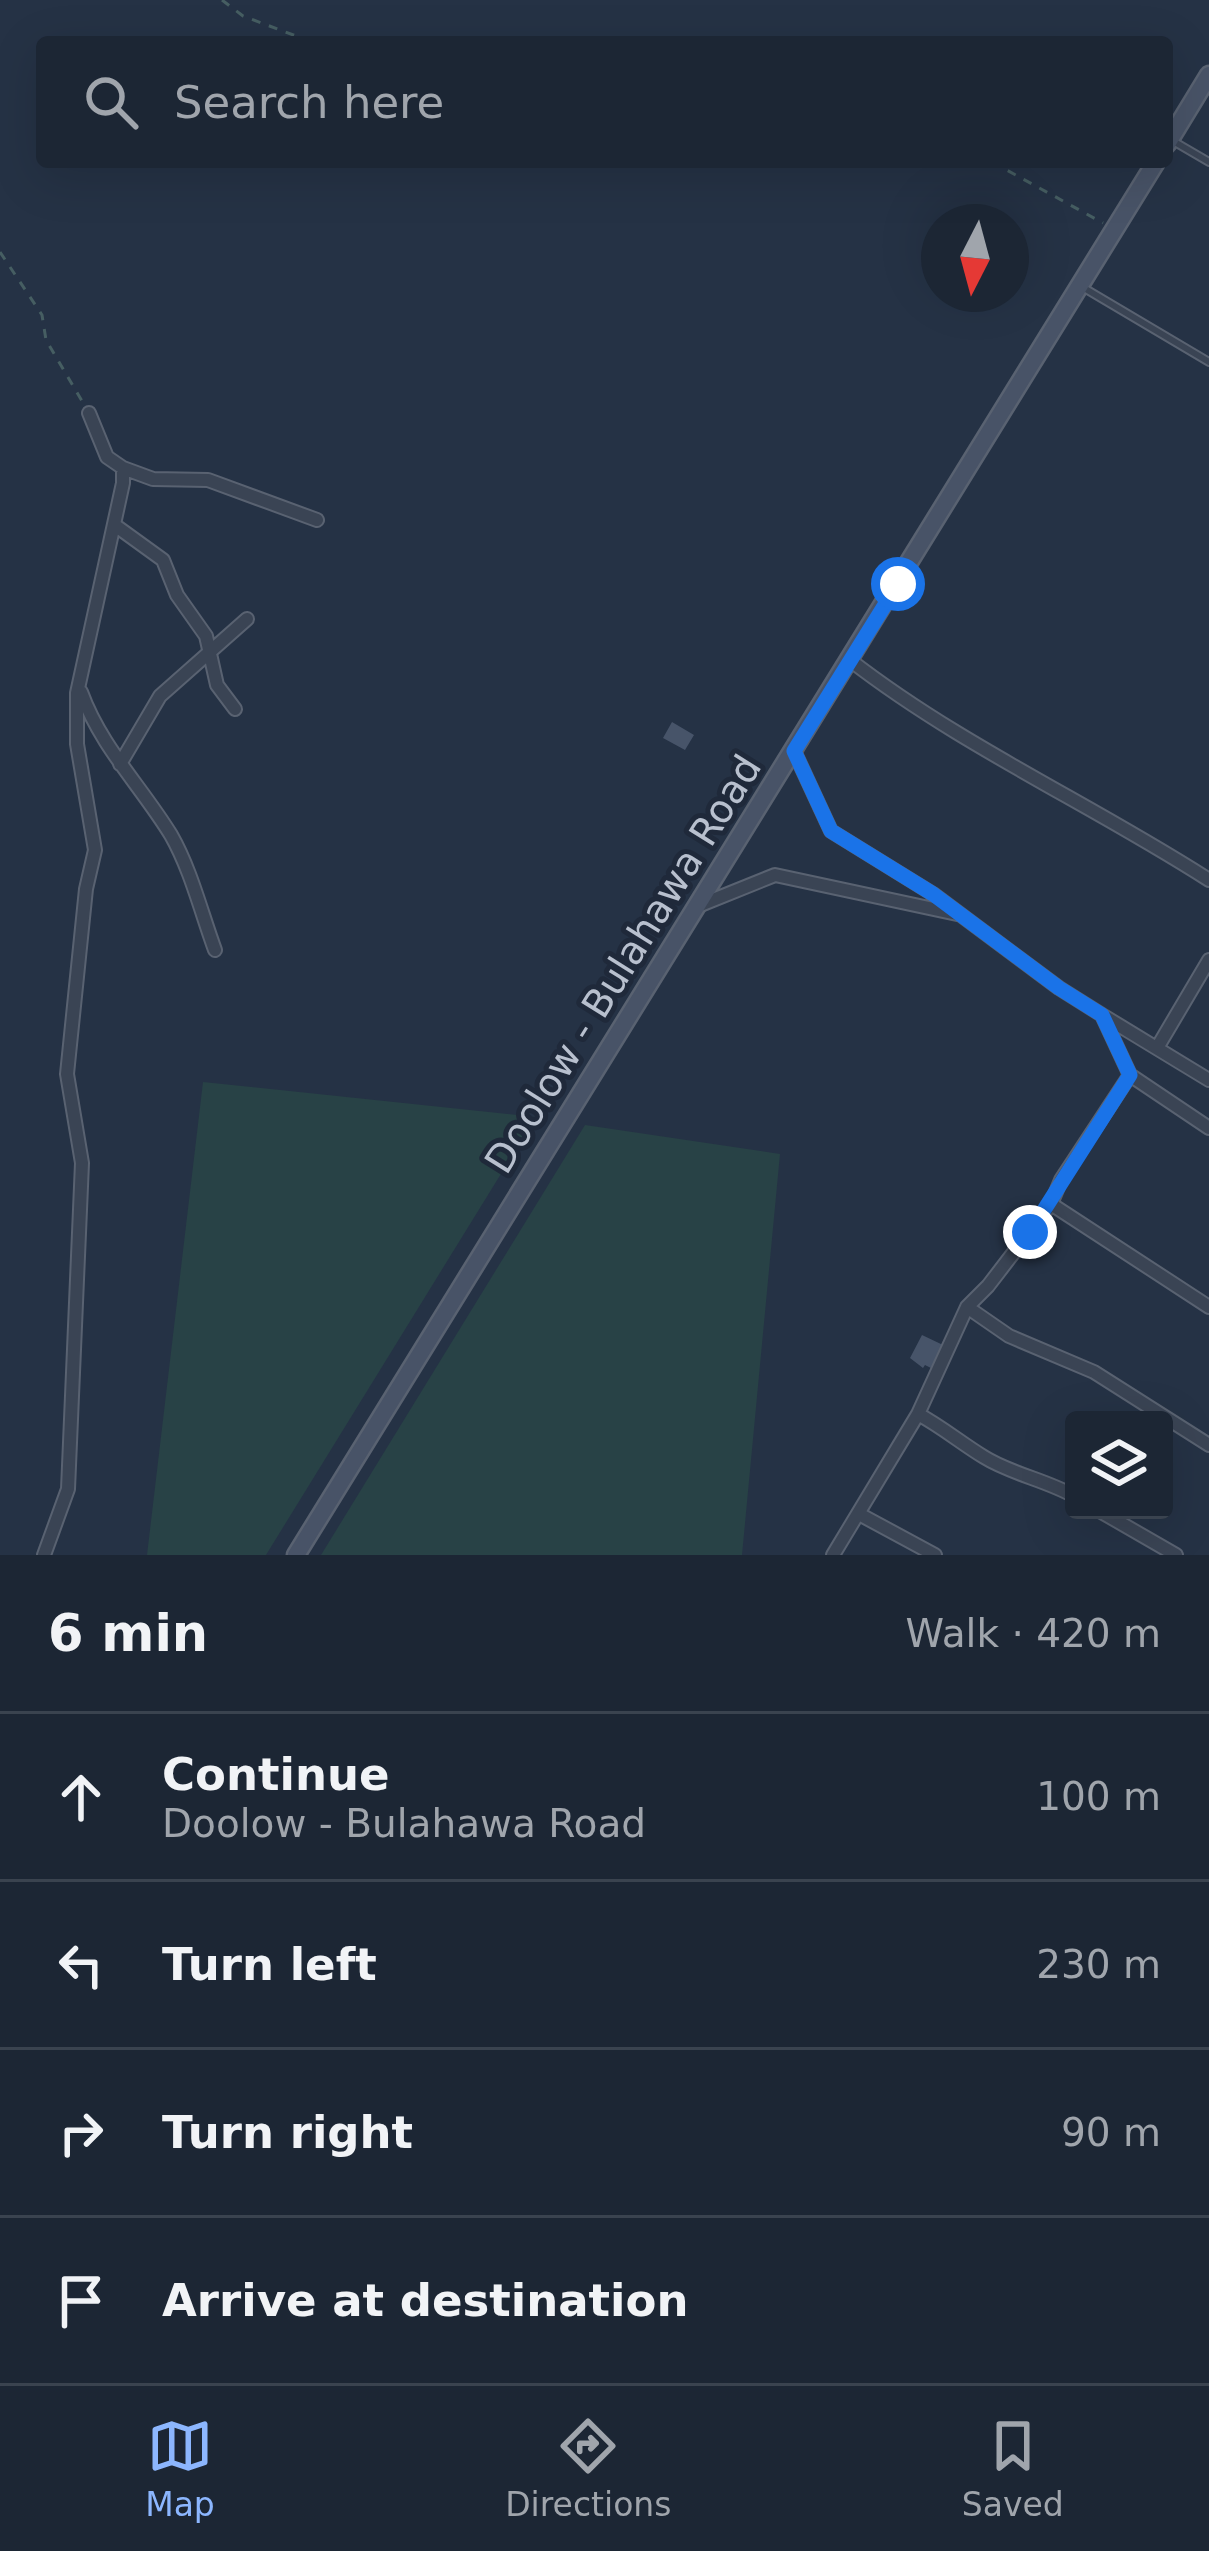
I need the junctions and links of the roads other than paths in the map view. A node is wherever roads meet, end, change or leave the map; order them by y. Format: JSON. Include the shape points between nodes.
{"nodes":[{"id":1,"x":1209,"y":75,"type":"edge"},
{"id":2,"x":1173,"y":134,"type":"edge"},
{"id":3,"x":1173,"y":144,"type":"edge"},
{"id":4,"x":1209,"y":162,"type":"edge"},
{"id":5,"x":1152,"y":168,"type":"edge"},
{"id":6,"x":1081,"y":286,"type":"junction"},
{"id":7,"x":1209,"y":362,"type":"edge"},
{"id":8,"x":88,"y":413,"type":"road end"},
{"id":9,"x":123,"y":468,"type":"junction"},
{"id":10,"x":317,"y":520,"type":"dead end"},
{"id":11,"x":116,"y":526,"type":"junction"},
{"id":12,"x":247,"y":619,"type":"dead end"},
{"id":13,"x":211,"y":651,"type":"junction"},
{"id":14,"x":850,"y":660,"type":"junction"},
{"id":15,"x":79,"y":685,"type":"junction"},
{"id":16,"x":235,"y":709,"type":"dead end"},
{"id":17,"x":794,"y":751,"type":"junction"},
{"id":18,"x":120,"y":764,"type":"junction"},
{"id":19,"x":1209,"y":880,"type":"edge"},
{"id":20,"x":698,"y":906,"type":"junction"},
{"id":21,"x":965,"y":916,"type":"junction"},
{"id":22,"x":215,"y":950,"type":"dead end"},
{"id":23,"x":1209,"y":960,"type":"edge"},
{"id":24,"x":1102,"y":1015,"type":"junction"},
{"id":25,"x":1157,"y":1048,"type":"junction"},
{"id":26,"x":1130,"y":1075,"type":"junction"},
{"id":27,"x":1209,"y":1080,"type":"edge"},
{"id":28,"x":1209,"y":1128,"type":"edge"},
{"id":29,"x":1051,"y":1204,"type":"junction"},
{"id":30,"x":967,"y":1307,"type":"junction"},
{"id":31,"x":1209,"y":1307,"type":"edge"},
{"id":32,"x":918,"y":1414,"type":"junction"},
{"id":33,"x":1209,"y":1445,"type":"edge"},
{"id":34,"x":1065,"y":1491,"type":"edge"},
{"id":35,"x":859,"y":1514,"type":"junction"},
{"id":36,"x":1114,"y":1519,"type":"edge"},
{"id":37,"x":44,"y":1555,"type":"edge"},
{"id":38,"x":296,"y":1555,"type":"edge"},
{"id":39,"x":833,"y":1555,"type":"edge"},
{"id":40,"x":935,"y":1555,"type":"edge"},
{"id":41,"x":1176,"y":1555,"type":"edge"}],
"edges":[{"from":1,"to":2,"type":"main road"},
{"from":3,"to":4,"type":"lane"},
{"from":5,"to":6,"type":"main road","name":"Doolow - Bulahawa Road"},
{"from":6,"to":7,"type":"lane"},
{"from":6,"to":14,"type":"main road","name":"Doolow - Bulahawa Road"},
{"from":8,"to":9,"type":"street","via":[[107,457]]},
{"from":9,"to":10,"type":"street","via":[[153,479],[208,480]]},
{"from":9,"to":11,"type":"street"},
{"from":11,"to":13,"type":"street","via":[[163,560]]},
{"from":11,"to":15,"type":"street"},
{"from":12,"to":13,"type":"street"},
{"from":13,"to":16,"type":"street","via":[[217,685]]},
{"from":13,"to":18,"type":"street","via":[[150,709]]},
{"from":14,"to":17,"type":"main road","name":"Doolow - Bulahawa Road"},
{"from":14,"to":19,"type":"street","via":[[908,705]]},
{"from":15,"to":18,"type":"street","via":[[92,724]]},
{"from":15,"to":37,"type":"street","via":[[77,744],[95,850],[67,1074],[82,1163],[68,1489]]},
{"from":17,"to":20,"type":"main road","name":"Doolow - Bulahawa Road"},
{"from":17,"to":21,"type":"street","via":[[831,831]]},
{"from":18,"to":22,"type":"street","via":[[180,853]]},
{"from":20,"to":21,"type":"street","via":[[775,875]]},
{"from":20,"to":38,"type":"main road","name":"Doolow - Bulahawa Road"},
{"from":21,"to":24,"type":"street"},
{"from":23,"to":25,"type":"street"},
{"from":24,"to":25,"type":"street"},
{"from":24,"to":26,"type":"street"},
{"from":25,"to":27,"type":"street"},
{"from":26,"to":28,"type":"street"},
{"from":26,"to":29,"type":"street"},
{"from":29,"to":30,"type":"street"},
{"from":29,"to":31,"type":"street"},
{"from":30,"to":32,"type":"street"},
{"from":30,"to":33,"type":"street","via":[[1009,1336],[1094,1372]]},
{"from":32,"to":34,"type":"street","via":[[987,1459]]},
{"from":32,"to":35,"type":"street"},
{"from":35,"to":39,"type":"street"},
{"from":35,"to":40,"type":"street"},
{"from":36,"to":41,"type":"street"}]}
